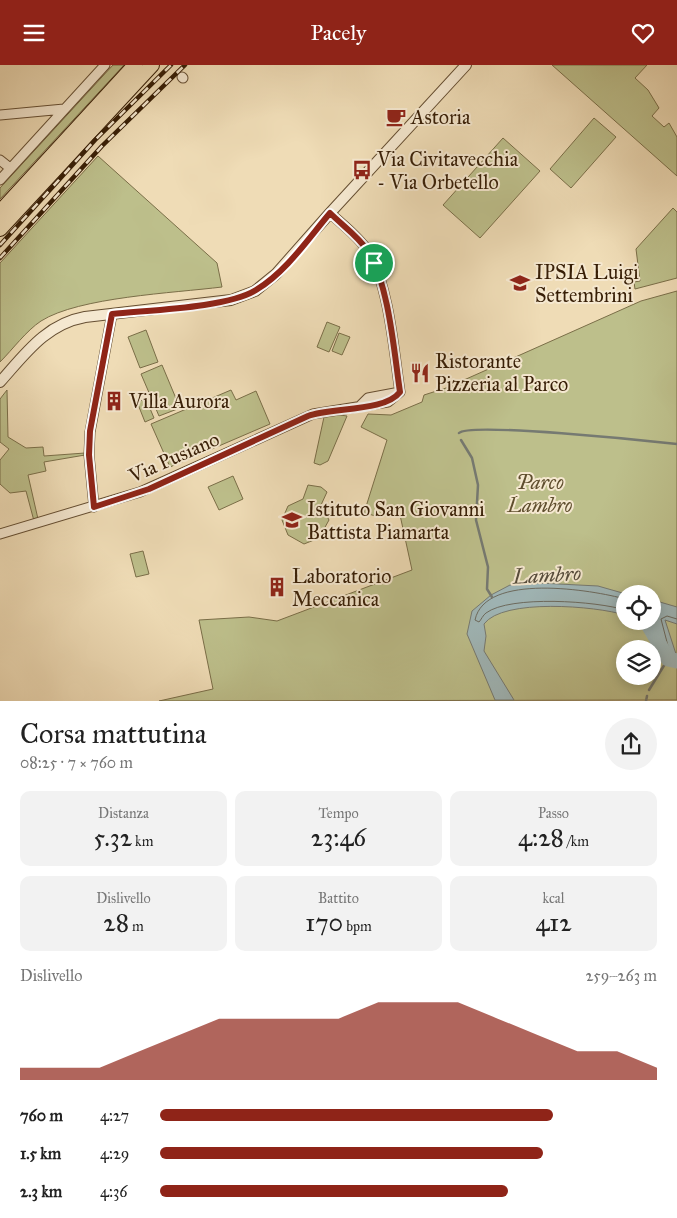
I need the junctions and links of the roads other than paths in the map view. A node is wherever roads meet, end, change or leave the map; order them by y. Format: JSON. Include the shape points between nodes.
{"nodes":[{"id":1,"x":105,"y":65,"type":"edge"},
{"id":2,"x":135,"y":65,"type":"edge"},
{"id":3,"x":152,"y":65,"type":"edge"},
{"id":4,"x":466,"y":65,"type":"edge"},
{"id":5,"x":64,"y":109,"type":"junction"},
{"id":6,"x":0,"y":115,"type":"edge"},
{"id":7,"x":0,"y":159,"type":"edge"},
{"id":8,"x":10,"y":169,"type":"junction"},
{"id":9,"x":0,"y":180,"type":"edge"},
{"id":10,"x":0,"y":211,"type":"edge"},
{"id":11,"x":330,"y":213,"type":"junction"},
{"id":12,"x":0,"y":229,"type":"edge"},
{"id":13,"x":112,"y":314,"type":"junction"},
{"id":14,"x":0,"y":382,"type":"edge"},
{"id":15,"x":94,"y":507,"type":"junction"},
{"id":16,"x":0,"y":534,"type":"edge"}],
"edges":[{"from":1,"to":5,"type":"street"},
{"from":2,"to":10,"type":"highway"},
{"from":3,"to":12,"type":"highway"},
{"from":4,"to":11,"type":"street"},
{"from":5,"to":6,"type":"street"},
{"from":5,"to":8,"type":"street"},
{"from":7,"to":8,"type":"street"},
{"from":8,"to":9,"type":"street"},
{"from":11,"to":13,"type":"street","via":[[276,274],[247,295],[222,302]]},
{"from":11,"to":15,"type":"street","name":"Via Pusiano","via":[[364,245],[376,267],[386,305],[400,392],[368,398],[360,406],[302,417],[149,489]]},
{"from":13,"to":14,"type":"street","via":[[75,319],[55,327],[35,343]]},
{"from":13,"to":15,"type":"street","via":[[90,431]]},
{"from":15,"to":16,"type":"street","name":"Via Pusiano"}]}
